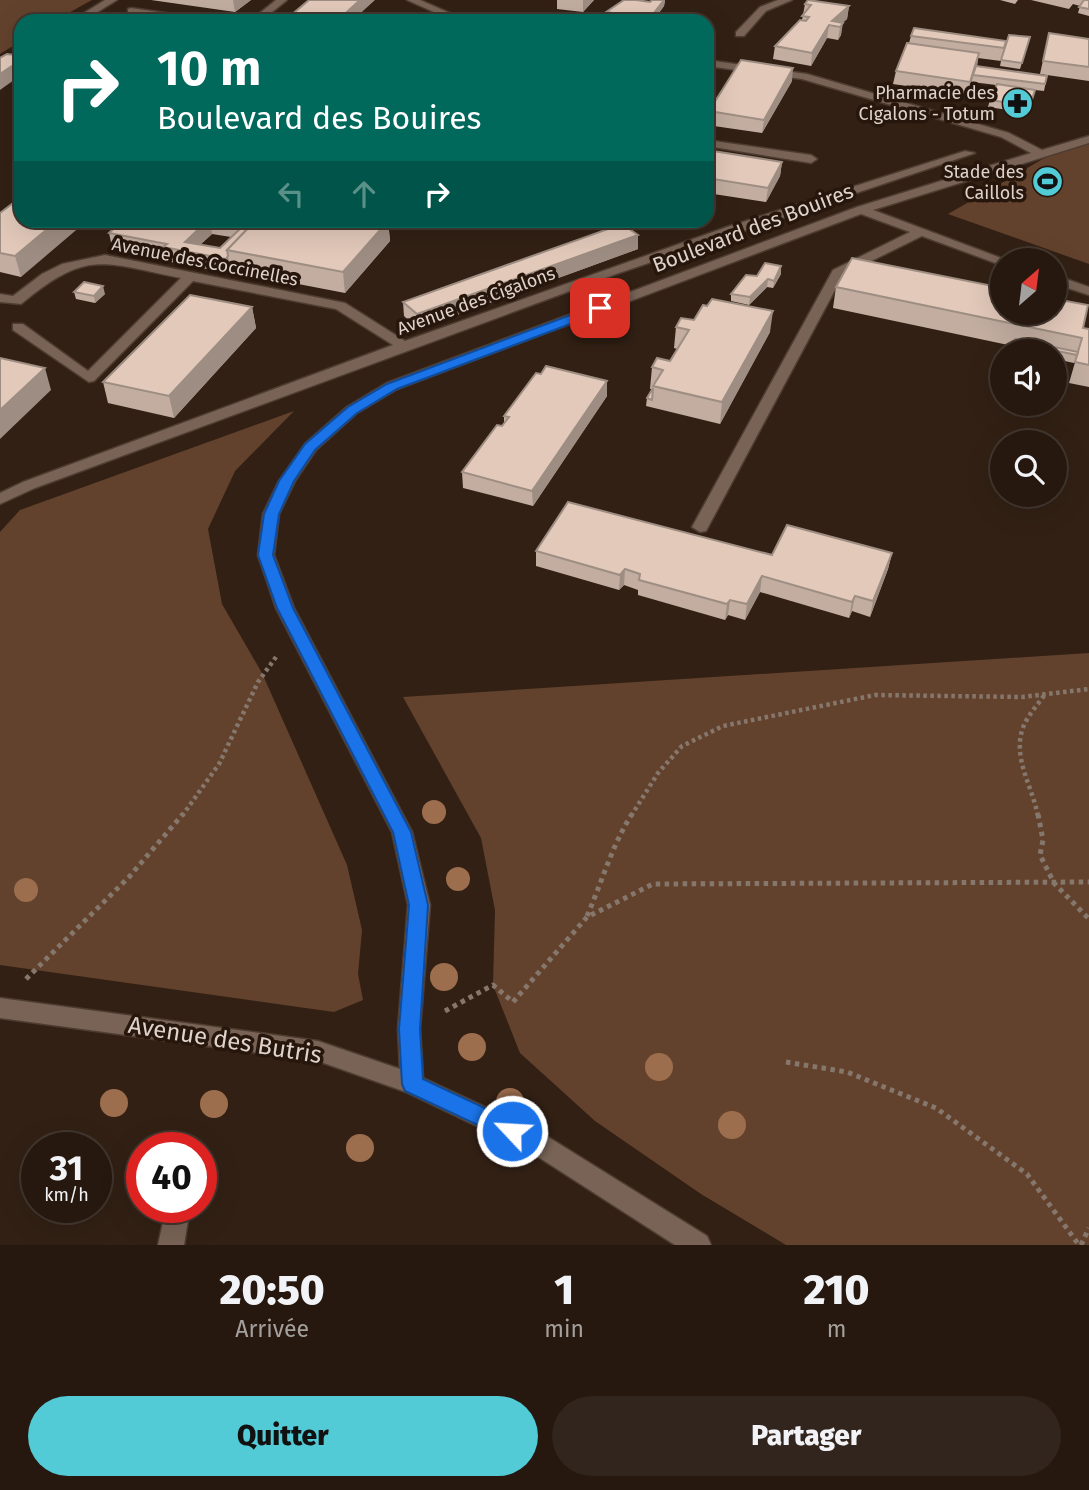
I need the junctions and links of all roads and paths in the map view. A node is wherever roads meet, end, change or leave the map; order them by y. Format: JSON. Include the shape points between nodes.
{"nodes":[{"id":1,"x":112,"y":0,"type":"edge"},
{"id":2,"x":282,"y":0,"type":"edge"},
{"id":3,"x":412,"y":0,"type":"edge"},
{"id":4,"x":787,"y":0,"type":"edge"},
{"id":5,"x":131,"y":11,"type":"dead end"},
{"id":6,"x":88,"y":14,"type":"edge"},
{"id":7,"x":152,"y":14,"type":"edge"},
{"id":8,"x":264,"y":14,"type":"edge"},
{"id":9,"x":446,"y":14,"type":"edge"},
{"id":10,"x":740,"y":34,"type":"dead end"},
{"id":11,"x":714,"y":64,"type":"edge"},
{"id":12,"x":1089,"y":139,"type":"edge"},
{"id":13,"x":714,"y":144,"type":"edge"},
{"id":14,"x":969,"y":153,"type":"dead end"},
{"id":15,"x":1041,"y":154,"type":"junction"},
{"id":16,"x":811,"y":159,"type":"dead end"},
{"id":17,"x":861,"y":210,"type":"junction"},
{"id":18,"x":920,"y":232,"type":"junction"},
{"id":19,"x":990,"y":256,"type":"edge"},
{"id":20,"x":190,"y":276,"type":"junction"},
{"id":21,"x":1068,"y":284,"type":"edge"},
{"id":22,"x":1089,"y":291,"type":"edge"},
{"id":23,"x":0,"y":298,"type":"edge"},
{"id":24,"x":18,"y":327,"type":"dead end"},
{"id":25,"x":405,"y":347,"type":"junction"},
{"id":26,"x":0,"y":499,"type":"edge"},
{"id":27,"x":699,"y":527,"type":"dead end"},
{"id":28,"x":298,"y":633,"type":"junction"},
{"id":29,"x":1089,"y":689,"type":"edge"},
{"id":30,"x":1045,"y":693,"type":"junction"},
{"id":31,"x":1089,"y":882,"type":"edge"},
{"id":32,"x":1054,"y":883,"type":"junction"},
{"id":33,"x":587,"y":917,"type":"junction"},
{"id":34,"x":1089,"y":919,"type":"edge"},
{"id":35,"x":18,"y":987,"type":"dead end"},
{"id":36,"x":0,"y":1008,"type":"edge"},
{"id":37,"x":410,"y":1029,"type":"junction"},
{"id":38,"x":786,"y":1062,"type":"dead end"},
{"id":39,"x":412,"y":1084,"type":"junction"},
{"id":40,"x":175,"y":1223,"type":"edge"},
{"id":41,"x":1089,"y":1228,"type":"edge"},
{"id":42,"x":171,"y":1245,"type":"edge"},
{"id":43,"x":698,"y":1245,"type":"edge"},
{"id":44,"x":1080,"y":1245,"type":"edge"}],
"edges":[{"from":1,"to":6,"type":"street"},
{"from":2,"to":8,"type":"street"},
{"from":3,"to":9,"type":"street"},
{"from":4,"to":10,"type":"street","via":[[762,9]]},
{"from":5,"to":7,"type":"street"},
{"from":11,"to":15,"type":"street","via":[[803,76],[1005,135]]},
{"from":12,"to":15,"type":"street"},
{"from":13,"to":16,"type":"street"},
{"from":14,"to":25,"type":"street","name":"Avenue des Cigalons","via":[[822,198]]},
{"from":15,"to":17,"type":"street","name":"Boulevard des Bouires"},
{"from":17,"to":18,"type":"street"},
{"from":17,"to":28,"type":"street","name":"Boulevard des Bouires","via":[[392,386],[352,410],[310,447],[286,481],[271,514],[266,555]]},
{"from":18,"to":19,"type":"street"},
{"from":18,"to":27,"type":"street","via":[[838,273]]},
{"from":20,"to":23,"type":"street","name":"Avenue des Coccinelles","via":[[105,259],[81,260],[56,268],[16,301]]},
{"from":20,"to":24,"type":"street","via":[[89,378]]},
{"from":20,"to":25,"type":"street","name":"Avenue des Coccinelles","via":[[340,306]]},
{"from":21,"to":22,"type":"street"},
{"from":25,"to":26,"type":"street","name":"Avenue des Cigalons"},
{"from":28,"to":35,"type":"path","via":[[262,673],[219,764],[158,843]]},
{"from":28,"to":37,"type":"street","name":"Boulevard des Bouires","via":[[402,832],[419,905]]},
{"from":29,"to":30,"type":"path"},
{"from":30,"to":32,"type":"path","via":[[1024,725],[1018,754],[1034,794],[1043,840],[1040,855]]},
{"from":30,"to":33,"type":"path","via":[[970,698],[876,695],[723,726],[682,746],[657,774],[617,836]]},
{"from":31,"to":32,"type":"path"},
{"from":32,"to":33,"type":"path","via":[[653,884]]},
{"from":32,"to":34,"type":"path"},
{"from":33,"to":37,"type":"path","via":[[513,1002],[493,985]]},
{"from":36,"to":39,"type":"street","name":"Avenue des Butris","via":[[318,1051]]},
{"from":37,"to":39,"type":"street","name":"Boulevard des Bouires"},
{"from":38,"to":44,"type":"path","via":[[847,1072],[936,1108],[1027,1174]]},
{"from":39,"to":43,"type":"street","name":"Avenue des Butris","via":[[537,1143]]},
{"from":40,"to":42,"type":"street"},
{"from":41,"to":44,"type":"path"}]}
